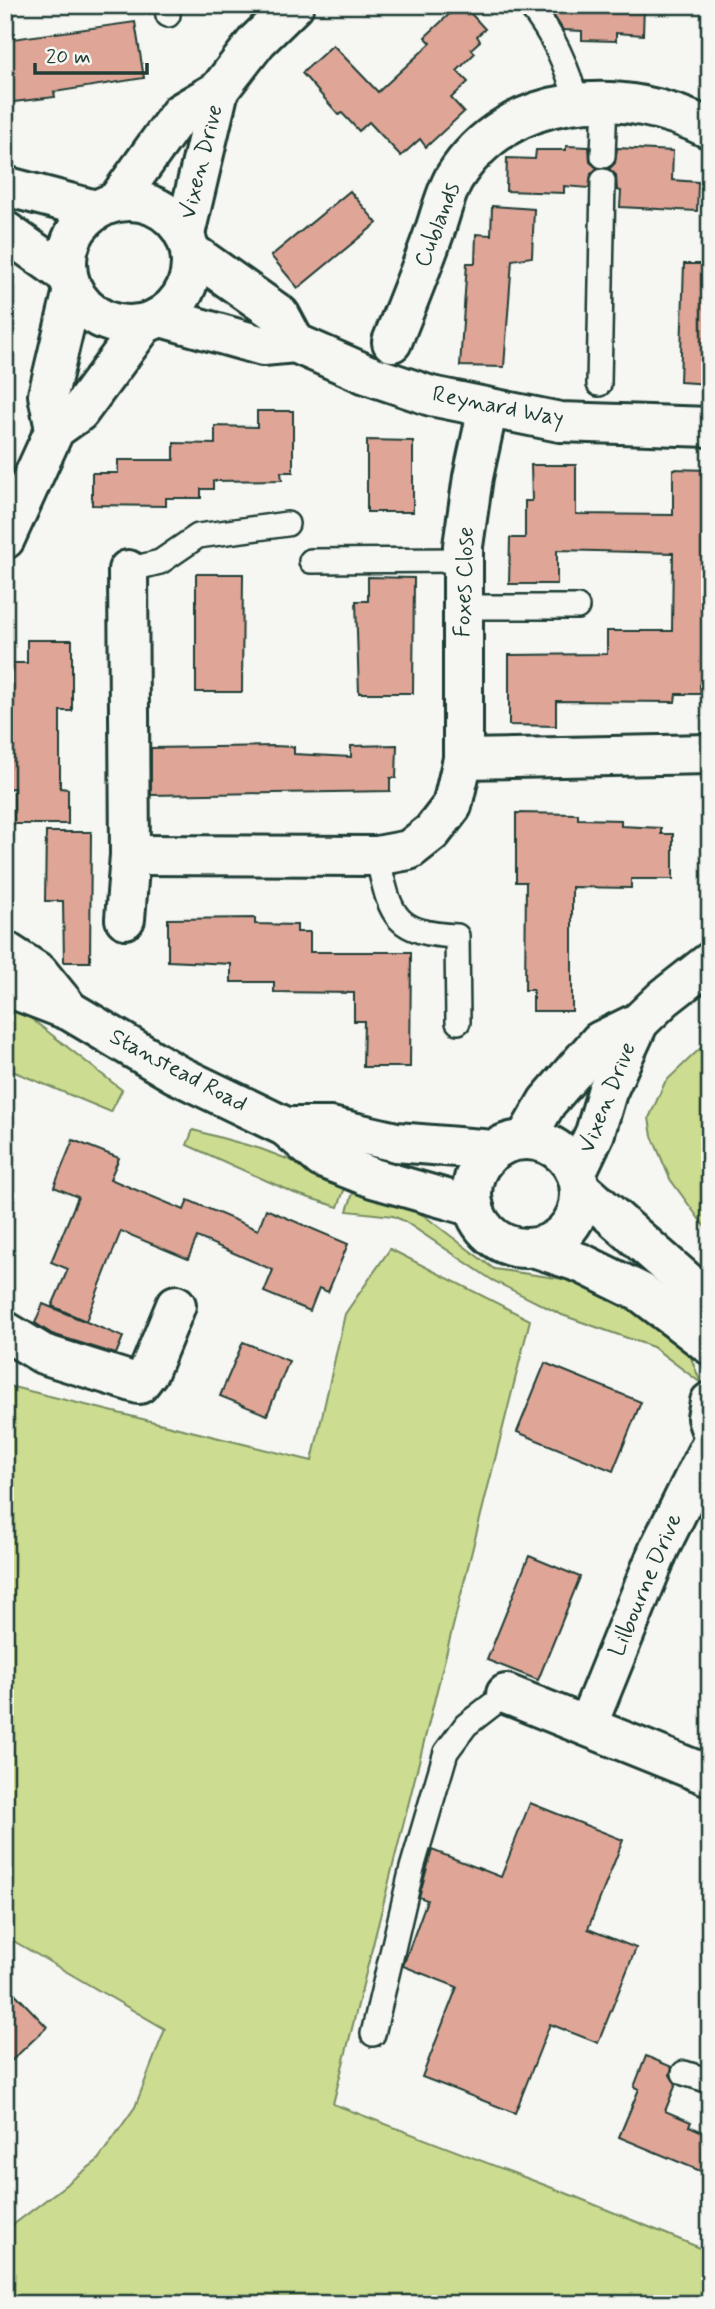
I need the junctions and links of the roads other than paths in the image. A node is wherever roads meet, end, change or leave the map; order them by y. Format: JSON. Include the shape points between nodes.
{"nodes":[{"id":1,"x":294,"y":5,"type":"edge"},
{"id":2,"x":529,"y":5,"type":"edge"},
{"id":3,"x":219,"y":90,"type":"junction"},
{"id":4,"x":591,"y":101,"type":"junction"},
{"id":5,"x":710,"y":129,"type":"edge"},
{"id":6,"x":603,"y":156,"type":"dead end"},
{"id":7,"x":603,"y":181,"type":"dead end"},
{"id":8,"x":5,"y":186,"type":"edge"},
{"id":9,"x":106,"y":206,"type":"junction"},
{"id":10,"x":5,"y":231,"type":"edge"},
{"id":11,"x":188,"y":243,"type":"junction"},
{"id":12,"x":70,"y":282,"type":"junction"},
{"id":13,"x":152,"y":321,"type":"junction"},
{"id":14,"x":393,"y":342,"type":"dead end"},
{"id":15,"x":295,"y":343,"type":"junction"},
{"id":16,"x":599,"y":384,"type":"dead end"},
{"id":17,"x":488,"y":408,"type":"junction"},
{"id":18,"x":710,"y":427,"type":"edge"},
{"id":19,"x":55,"y":429,"type":"junction"},
{"id":20,"x":287,"y":524,"type":"dead end"},
{"id":21,"x":5,"y":539,"type":"edge"},
{"id":22,"x":463,"y":560,"type":"junction"},
{"id":23,"x":311,"y":561,"type":"dead end"},
{"id":24,"x":128,"y":570,"type":"joint"},
{"id":25,"x":463,"y":607,"type":"junction"},
{"id":26,"x":577,"y":607,"type":"dead end"},
{"id":27,"x":710,"y":754,"type":"edge"},
{"id":28,"x":463,"y":759,"type":"junction"},
{"id":29,"x":130,"y":855,"type":"junction"},
{"id":30,"x":377,"y":856,"type":"junction"},
{"id":31,"x":125,"y":919,"type":"dead end"},
{"id":32,"x":5,"y":951,"type":"edge"},
{"id":33,"x":710,"y":962,"type":"edge"},
{"id":34,"x":5,"y":986,"type":"edge"},
{"id":35,"x":70,"y":1011,"type":"junction"},
{"id":36,"x":458,"y":1022,"type":"dead end"},
{"id":37,"x":639,"y":1022,"type":"junction"},
{"id":38,"x":286,"y":1127,"type":"junction"},
{"id":39,"x":510,"y":1145,"type":"junction"},
{"id":40,"x":578,"y":1181,"type":"junction"},
{"id":41,"x":474,"y":1207,"type":"junction"},
{"id":42,"x":536,"y":1248,"type":"junction"},
{"id":43,"x":710,"y":1302,"type":"edge"},
{"id":44,"x":176,"y":1305,"type":"dead end"},
{"id":45,"x":5,"y":1331,"type":"edge"},
{"id":46,"x":710,"y":1345,"type":"edge"},
{"id":47,"x":710,"y":1402,"type":"edge"},
{"id":48,"x":708,"y":1448,"type":"edge"},
{"id":49,"x":506,"y":1694,"type":"joint"},
{"id":50,"x":587,"y":1726,"type":"junction"},
{"id":51,"x":710,"y":1776,"type":"edge"},
{"id":52,"x":373,"y":2034,"type":"dead end"},
{"id":53,"x":684,"y":2073,"type":"dead end"},
{"id":54,"x":710,"y":2081,"type":"edge"}],
"edges":[{"from":1,"to":3,"type":"street","name":"Vixen Drive","via":[[257,41]]},
{"from":2,"to":4,"type":"lane","via":[[550,30],[568,71]]},
{"from":3,"to":9,"type":"street","name":"Vixen Drive","via":[[180,113]]},
{"from":3,"to":11,"type":"street","name":"Vixen Drive"},
{"from":4,"to":5,"type":"street","name":"Cublands","via":[[663,110]]},
{"from":4,"to":6,"type":"lane"},
{"from":4,"to":14,"type":"street","name":"Cublands","via":[[508,123],[481,143],[453,180]]},
{"from":7,"to":16,"type":"lane"},
{"from":8,"to":9,"type":"street"},
{"from":9,"to":11,"type":"street","via":[[137,201],[157,207],[173,218]]},
{"from":9,"to":12,"type":"street","via":[[80,224],[70,243]]},
{"from":10,"to":12,"type":"street"},
{"from":11,"to":13,"type":"street","via":[[192,271],[186,290],[176,306]]},
{"from":11,"to":15,"type":"street","via":[[280,315]]},
{"from":12,"to":13,"type":"street","via":[[81,303],[107,321],[126,326]]},
{"from":12,"to":19,"type":"street","via":[[48,395]]},
{"from":13,"to":15,"type":"street","name":"Reynard Way","via":[[263,346]]},
{"from":13,"to":19,"type":"street","via":[[79,412]]},
{"from":15,"to":17,"type":"street","name":"Reynard Way","via":[[366,374]]},
{"from":17,"to":18,"type":"street","name":"Reynard Way","via":[[560,422]]},
{"from":17,"to":22,"type":"street","name":"Foxes Close","via":[[473,477]]},
{"from":19,"to":21,"type":"street"},
{"from":20,"to":24,"type":"lane","via":[[198,536],[159,562]]},
{"from":22,"to":23,"type":"lane"},
{"from":22,"to":25,"type":"street","name":"Foxes Close"},
{"from":24,"to":29,"type":"street"},
{"from":25,"to":26,"type":"lane"},
{"from":25,"to":28,"type":"street","name":"Foxes Close"},
{"from":27,"to":28,"type":"street"},
{"from":28,"to":30,"type":"street","name":"Foxes Close","via":[[452,806],[432,832],[409,850]]},
{"from":29,"to":30,"type":"street","name":"Foxes Close"},
{"from":29,"to":31,"type":"street"},
{"from":30,"to":36,"type":"lane","via":[[390,907],[407,927],[431,935],[457,936]]},
{"from":32,"to":35,"type":"street","name":"Stanstead Road","via":[[39,973]]},
{"from":33,"to":37,"type":"street","name":"Vixen Drive"},
{"from":34,"to":35,"type":"street","name":"Stanstead Road"},
{"from":35,"to":38,"type":"street","name":"Stanstead Road","via":[[176,1074]]},
{"from":37,"to":39,"type":"street","name":"Vixen Drive","via":[[600,1041]]},
{"from":37,"to":40,"type":"street","name":"Vixen Drive","via":[[607,1092]]},
{"from":38,"to":39,"type":"street","name":"Stanstead Road","via":[[331,1127],[396,1142]]},
{"from":38,"to":41,"type":"street","name":"Stanstead Road","via":[[322,1158]]},
{"from":39,"to":40,"type":"street","via":[[541,1142],[556,1148]]},
{"from":39,"to":41,"type":"street","via":[[482,1161],[472,1191]]},
{"from":40,"to":42,"type":"street","via":[[580,1205],[564,1233]]},
{"from":40,"to":43,"type":"street"},
{"from":41,"to":42,"type":"street","via":[[480,1223],[504,1244]]},
{"from":42,"to":46,"type":"street","via":[[581,1263],[642,1293]]},
{"from":44,"to":45,"type":"street","via":[[149,1371],[139,1384],[43,1354]]},
{"from":47,"to":48,"type":"street","name":"Lilbourne Drive"},
{"from":48,"to":50,"type":"street","name":"Lilbourne Drive","via":[[659,1549]]},
{"from":49,"to":50,"type":"street"},
{"from":49,"to":52,"type":"lane","via":[[466,1725],[446,1752],[412,1868]]},
{"from":50,"to":51,"type":"street"},
{"from":53,"to":54,"type":"lane"}]}
